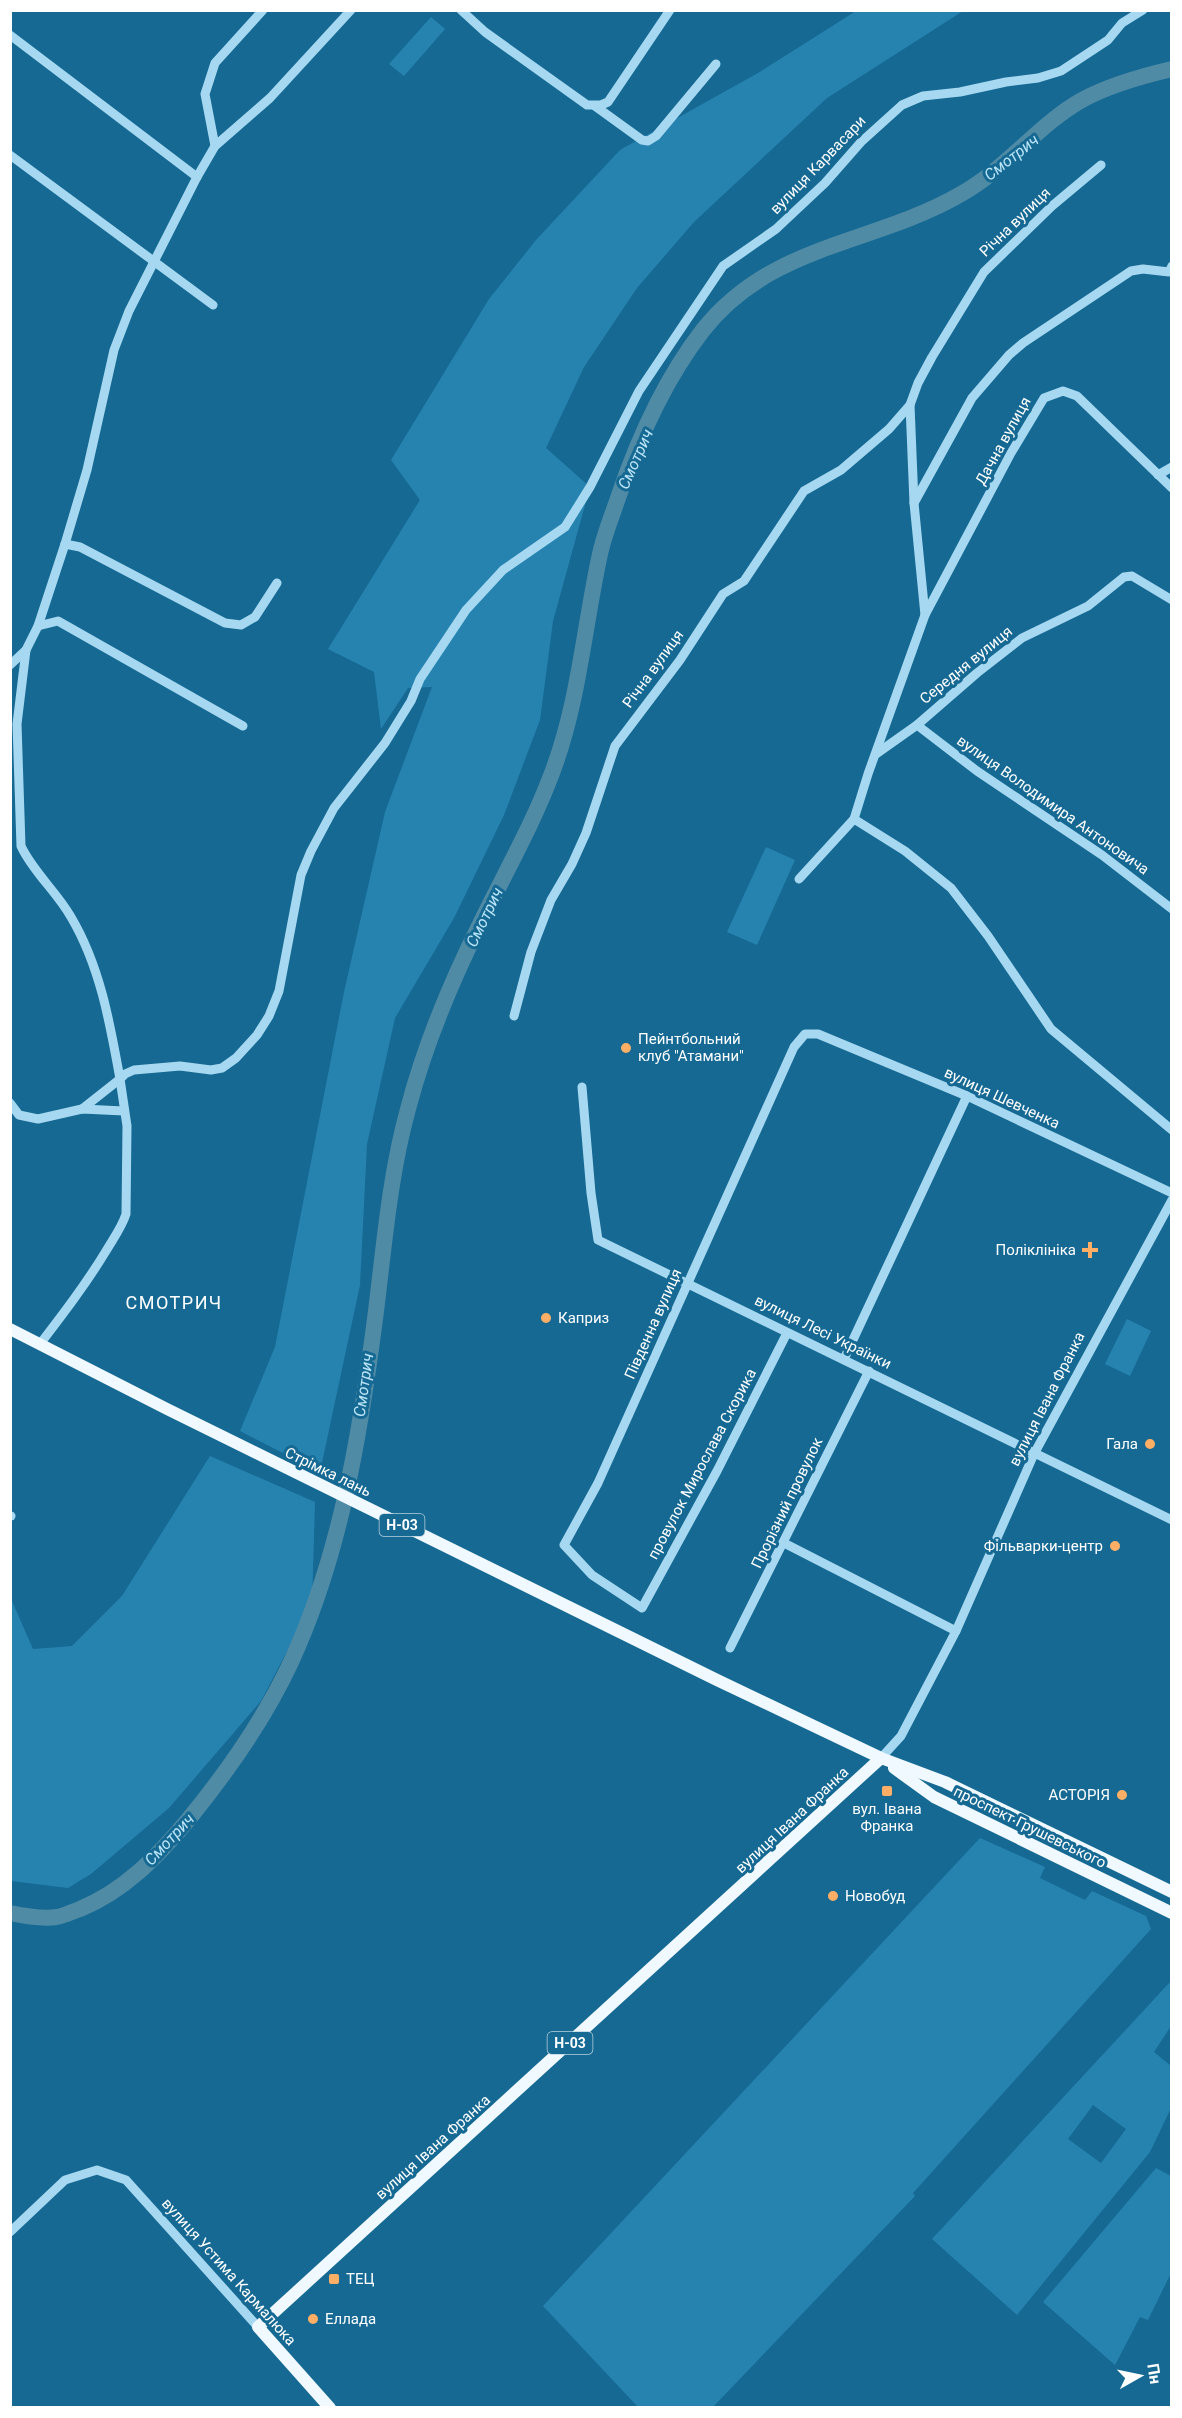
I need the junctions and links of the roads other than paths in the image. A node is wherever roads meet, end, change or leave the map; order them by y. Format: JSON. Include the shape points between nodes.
{"nodes":[{"id":1,"x":263,"y":10,"type":"edge"},
{"id":2,"x":351,"y":10,"type":"edge"},
{"id":3,"x":461,"y":10,"type":"edge"},
{"id":4,"x":670,"y":10,"type":"edge"},
{"id":5,"x":1143,"y":10,"type":"edge"},
{"id":6,"x":10,"y":35,"type":"edge"},
{"id":7,"x":716,"y":64,"type":"dead end"},
{"id":8,"x":595,"y":106,"type":"junction"},
{"id":9,"x":215,"y":146,"type":"junction"},
{"id":10,"x":10,"y":155,"type":"edge"},
{"id":11,"x":1101,"y":165,"type":"dead end"},
{"id":12,"x":197,"y":177,"type":"junction"},
{"id":13,"x":155,"y":263,"type":"junction"},
{"id":14,"x":1171,"y":270,"type":"edge"},
{"id":15,"x":213,"y":305,"type":"dead end"},
{"id":16,"x":910,"y":405,"type":"junction"},
{"id":17,"x":1172,"y":467,"type":"edge"},
{"id":18,"x":1158,"y":475,"type":"junction"},
{"id":19,"x":1172,"y":488,"type":"edge"},
{"id":20,"x":914,"y":503,"type":"junction"},
{"id":21,"x":65,"y":544,"type":"junction"},
{"id":22,"x":277,"y":583,"type":"dead end"},
{"id":23,"x":1172,"y":600,"type":"edge"},
{"id":24,"x":925,"y":615,"type":"junction"},
{"id":25,"x":38,"y":626,"type":"junction"},
{"id":26,"x":26,"y":650,"type":"junction"},
{"id":27,"x":10,"y":665,"type":"edge"},
{"id":28,"x":917,"y":725,"type":"junction"},
{"id":29,"x":243,"y":726,"type":"dead end"},
{"id":30,"x":876,"y":754,"type":"junction"},
{"id":31,"x":854,"y":819,"type":"junction"},
{"id":32,"x":21,"y":846,"type":"junction"},
{"id":33,"x":10,"y":847,"type":"edge"},
{"id":34,"x":799,"y":879,"type":"dead end"},
{"id":35,"x":1172,"y":909,"type":"edge"},
{"id":36,"x":514,"y":1016,"type":"dead end"},
{"id":37,"x":818,"y":1034,"type":"joint"},
{"id":38,"x":120,"y":1079,"type":"junction"},
{"id":39,"x":582,"y":1088,"type":"dead end"},
{"id":40,"x":967,"y":1096,"type":"junction"},
{"id":41,"x":10,"y":1103,"type":"edge"},
{"id":42,"x":82,"y":1109,"type":"junction"},
{"id":43,"x":124,"y":1112,"type":"junction"},
{"id":44,"x":1172,"y":1130,"type":"edge"},
{"id":45,"x":1172,"y":1193,"type":"edge"},
{"id":46,"x":1172,"y":1200,"type":"edge"},
{"id":47,"x":687,"y":1283,"type":"junction"},
{"id":48,"x":10,"y":1329,"type":"edge"},
{"id":49,"x":787,"y":1333,"type":"junction"},
{"id":50,"x":40,"y":1344,"type":"junction"},
{"id":51,"x":844,"y":1359,"type":"junction"},
{"id":52,"x":869,"y":1371,"type":"junction"},
{"id":53,"x":1034,"y":1454,"type":"junction"},
{"id":54,"x":1172,"y":1520,"type":"edge"},
{"id":55,"x":784,"y":1543,"type":"junction"},
{"id":56,"x":642,"y":1608,"type":"joint"},
{"id":57,"x":956,"y":1631,"type":"junction"},
{"id":58,"x":638,"y":1641,"type":"joint"},
{"id":59,"x":730,"y":1648,"type":"dead end"},
{"id":60,"x":881,"y":1758,"type":"junction"},
{"id":61,"x":1172,"y":1892,"type":"edge"},
{"id":62,"x":1172,"y":1914,"type":"edge"},
{"id":63,"x":10,"y":2232,"type":"edge"},
{"id":64,"x":258,"y":2327,"type":"junction"},
{"id":65,"x":330,"y":2408,"type":"edge"}],
"edges":[{"from":1,"to":9,"type":"street","via":[[215,63],[205,94]]},
{"from":2,"to":9,"type":"street","via":[[270,98]]},
{"from":3,"to":8,"type":"street","via":[[485,32],[587,105]]},
{"from":4,"to":8,"type":"street","via":[[608,102]]},
{"from":5,"to":38,"type":"street","name":"вулиця Карвасари","via":[[1061,71],[923,96],[902,105],[776,229],[723,266],[639,391],[565,527],[502,570],[466,610],[420,679],[385,743],[334,808],[301,875],[279,991],[257,1035],[222,1068],[140,1069],[129,1071]]},
{"from":6,"to":12,"type":"street"},
{"from":7,"to":8,"type":"street","via":[[648,141]]},
{"from":9,"to":12,"type":"street"},
{"from":10,"to":13,"type":"street"},
{"from":11,"to":16,"type":"street","name":"Річна вулиця","via":[[984,272],[932,357]]},
{"from":12,"to":13,"type":"street"},
{"from":13,"to":15,"type":"street"},
{"from":13,"to":21,"type":"street","via":[[129,311],[114,350],[87,470]]},
{"from":14,"to":20,"type":"street","via":[[1131,270],[1015,349],[972,398]]},
{"from":16,"to":20,"type":"street","name":"Річна вулиця"},
{"from":16,"to":36,"type":"street","name":"Річна вулиця","via":[[889,429],[841,470],[804,490],[744,581],[723,594],[680,660],[615,746],[586,833],[551,900],[531,952]]},
{"from":17,"to":18,"type":"street"},
{"from":18,"to":19,"type":"street","name":"Дачна вулиця"},
{"from":18,"to":24,"type":"street","name":"Дачна вулиця","via":[[1077,396],[1063,391],[1044,398]]},
{"from":20,"to":24,"type":"street","name":"Річна вулиця"},
{"from":21,"to":22,"type":"street","via":[[80,547],[225,623],[241,625],[255,616]]},
{"from":21,"to":25,"type":"street"},
{"from":23,"to":28,"type":"street","name":"Середня вулиця","via":[[1132,576],[1124,577],[1088,606],[1022,638]]},
{"from":24,"to":30,"type":"street","name":"Середня вулиця"},
{"from":25,"to":26,"type":"street"},
{"from":25,"to":29,"type":"street","via":[[58,621]]},
{"from":26,"to":27,"type":"street"},
{"from":26,"to":32,"type":"street","via":[[17,724]]},
{"from":28,"to":30,"type":"street","name":"Середня вулиця"},
{"from":28,"to":35,"type":"street","name":"вулиця Володимира Антоновича"},
{"from":30,"to":31,"type":"street","name":"Середня вулиця"},
{"from":31,"to":34,"type":"street","name":"Середня вулиця"},
{"from":31,"to":44,"type":"street","via":[[905,851],[951,888],[1051,1029]]},
{"from":32,"to":33,"type":"street"},
{"from":32,"to":38,"type":"street","via":[[82,937],[106,1000]]},
{"from":37,"to":40,"type":"street","name":"вулиця Шевченка"},
{"from":37,"to":47,"type":"street","name":"Південна вулиця","via":[[805,1034],[794,1047]]},
{"from":38,"to":42,"type":"street","name":"вулиця Карвасари"},
{"from":38,"to":43,"type":"street"},
{"from":39,"to":47,"type":"street","name":"вулиця Лесі Українки","via":[[597,1240]]},
{"from":40,"to":45,"type":"street","name":"вулиця Шевченка"},
{"from":40,"to":51,"type":"street"},
{"from":41,"to":42,"type":"street","via":[[19,1115],[38,1119]]},
{"from":42,"to":43,"type":"street"},
{"from":43,"to":50,"type":"street","via":[[127,1197],[123,1223],[71,1305]]},
{"from":46,"to":53,"type":"street","name":"вулиця Івана Франка"},
{"from":47,"to":49,"type":"street","name":"вулиця Лесі Українки"},
{"from":47,"to":56,"type":"street","name":"Південна вулиця","via":[[598,1483],[564,1545],[592,1575]]},
{"from":48,"to":50,"type":"main road","number":"Н-03"},
{"from":49,"to":51,"type":"street","name":"вулиця Лесі Українки"},
{"from":49,"to":56,"type":"street","name":"провулок Мирослава Скорика"},
{"from":50,"to":58,"type":"main road","name":"Стрімка лань","number":"Н-03"},
{"from":51,"to":52,"type":"street","name":"вулиця Лесі Українки"},
{"from":52,"to":53,"type":"street","name":"вулиця Лесі Українки"},
{"from":52,"to":55,"type":"street","name":"Прорізний провулок"},
{"from":53,"to":54,"type":"street","name":"вулиця Лесі Українки"},
{"from":53,"to":57,"type":"street","name":"вулиця Івана Франка"},
{"from":55,"to":57,"type":"street"},
{"from":55,"to":59,"type":"street","name":"Прорізний провулок"},
{"from":57,"to":60,"type":"street","name":"вулиця Івана Франка","via":[[901,1736]]},
{"from":58,"to":60,"type":"main road","name":"проспект Грушевського","number":"Н-03"},
{"from":60,"to":61,"type":"main road","name":"проспект Грушевського","via":[[945,1782]]},
{"from":60,"to":62,"type":"main road","name":"проспект Грушевського","via":[[934,1797]]},
{"from":60,"to":64,"type":"main road","name":"вулиця Івана Франка","number":"Н-03"},
{"from":63,"to":64,"type":"street","name":"вулиця Устима Кармалюка","via":[[65,2180],[97,2170],[126,2180]]},
{"from":64,"to":65,"type":"main road","name":"вулиця Устима Кармалюка"}]}
